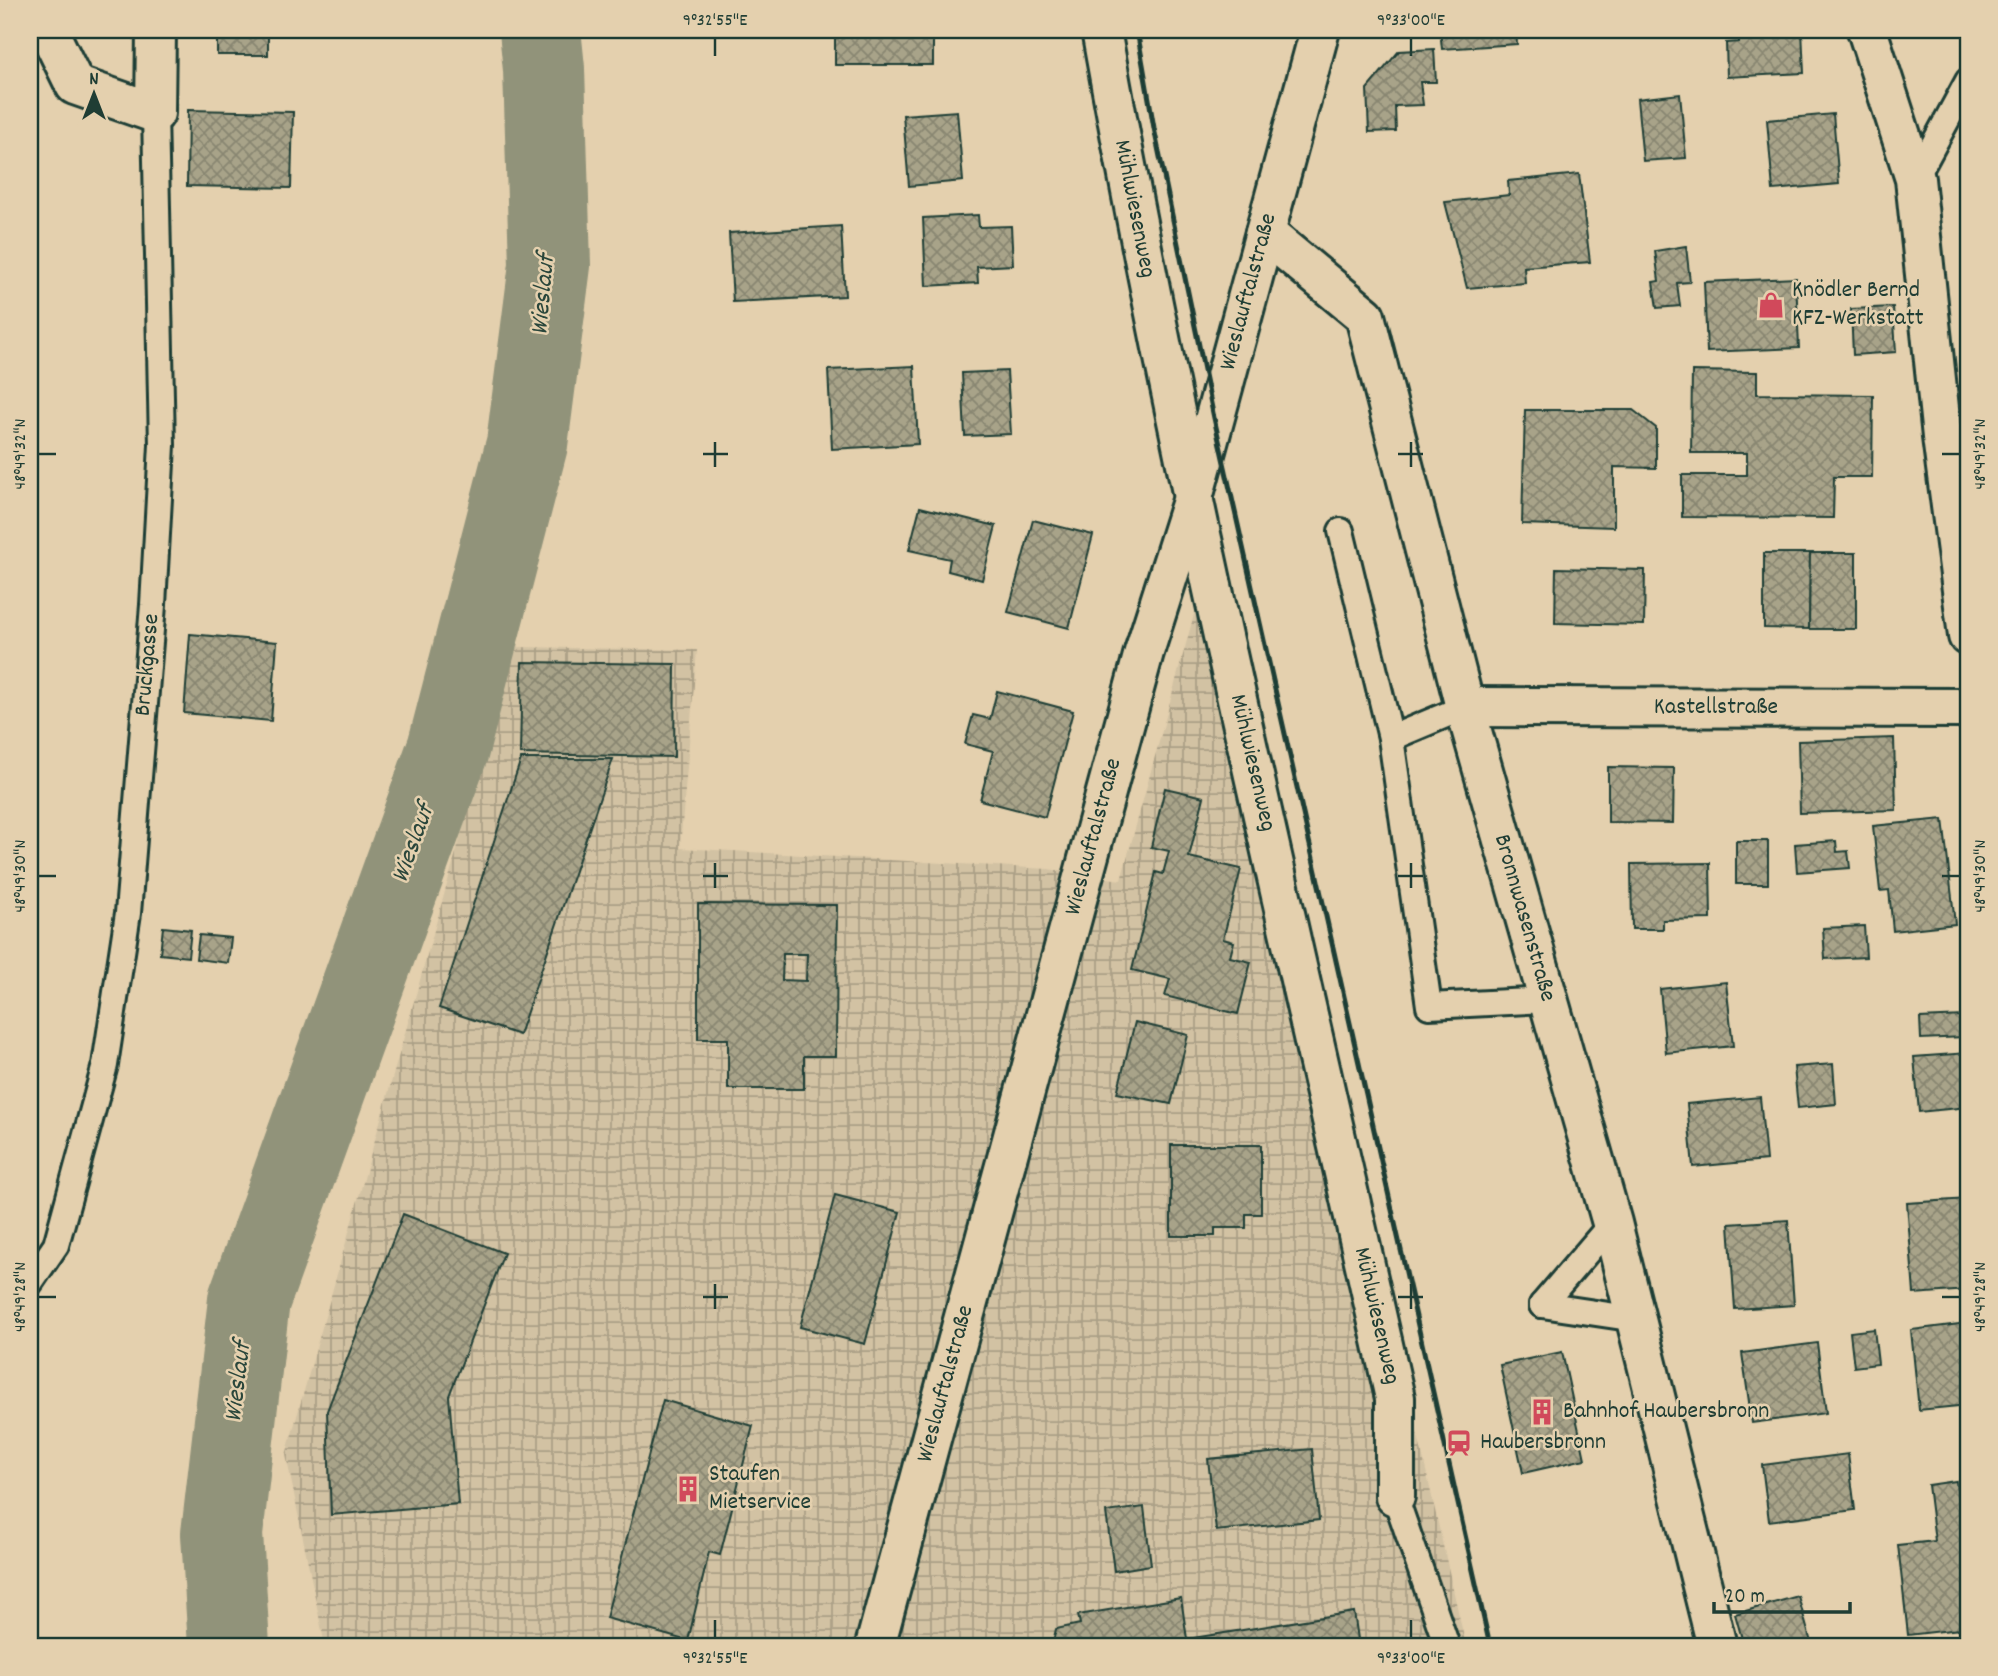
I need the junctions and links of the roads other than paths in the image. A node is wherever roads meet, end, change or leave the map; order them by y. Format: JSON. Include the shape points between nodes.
{"nodes":[{"id":1,"x":48,"y":30,"type":"edge"},
{"id":2,"x":156,"y":30,"type":"edge"},
{"id":3,"x":1101,"y":30,"type":"edge"},
{"id":4,"x":1320,"y":30,"type":"edge"},
{"id":5,"x":1867,"y":30,"type":"edge"},
{"id":6,"x":1968,"y":81,"type":"edge"},
{"id":7,"x":155,"y":113,"type":"junction"},
{"id":8,"x":1915,"y":179,"type":"junction"},
{"id":9,"x":1265,"y":233,"type":"junction"},
{"id":10,"x":1955,"y":436,"type":"edge"},
{"id":11,"x":1193,"y":498,"type":"junction"},
{"id":12,"x":1342,"y":531,"type":"dead end"},
{"id":13,"x":1968,"y":636,"type":"edge"},
{"id":14,"x":1465,"y":707,"type":"junction"},
{"id":15,"x":1968,"y":708,"type":"edge"},
{"id":16,"x":1391,"y":738,"type":"junction"},
{"id":17,"x":1547,"y":1000,"type":"junction"},
{"id":18,"x":1612,"y":1223,"type":"junction"},
{"id":19,"x":30,"y":1283,"type":"edge"},
{"id":20,"x":1636,"y":1319,"type":"junction"},
{"id":21,"x":1395,"y":1496,"type":"joint"},
{"id":22,"x":875,"y":1646,"type":"edge"},
{"id":23,"x":1447,"y":1646,"type":"edge"},
{"id":24,"x":1717,"y":1646,"type":"edge"}],
"edges":[{"from":1,"to":7,"type":"street","via":[[75,85]]},
{"from":2,"to":7,"type":"street","name":"Bruckgasse"},
{"from":3,"to":11,"type":"street","name":"Mühlwiesenweg"},
{"from":4,"to":9,"type":"street","name":"Wieslauftalstraße"},
{"from":5,"to":8,"type":"street"},
{"from":6,"to":8,"type":"lane"},
{"from":7,"to":19,"type":"lane","name":"Bruckgasse","via":[[162,445],[128,914],[105,1065],[56,1245]]},
{"from":8,"to":10,"type":"street"},
{"from":9,"to":11,"type":"street","name":"Wieslauftalstraße"},
{"from":9,"to":14,"type":"street","name":"Bronnwasenstraße","via":[[1365,316]]},
{"from":10,"to":13,"type":"street"},
{"from":11,"to":21,"type":"street","name":"Mühlwiesenweg","via":[[1395,1398]]},
{"from":11,"to":22,"type":"street","name":"Wieslauftalstraße","via":[[1144,652]]},
{"from":12,"to":16,"type":"lane"},
{"from":14,"to":15,"type":"street","name":"Kastellstraße"},
{"from":14,"to":16,"type":"lane"},
{"from":14,"to":17,"type":"street","name":"Bronnwasenstraße"},
{"from":16,"to":17,"type":"lane","via":[[1429,1006]]},
{"from":17,"to":18,"type":"street","name":"Bronnwasenstraße"},
{"from":18,"to":20,"type":"street","name":"Bronnwasenstraße"},
{"from":18,"to":20,"type":"lane","via":[[1542,1305]]},
{"from":20,"to":24,"type":"street","name":"Bronnwasenstraße"},
{"from":21,"to":23,"type":"lane"}]}
